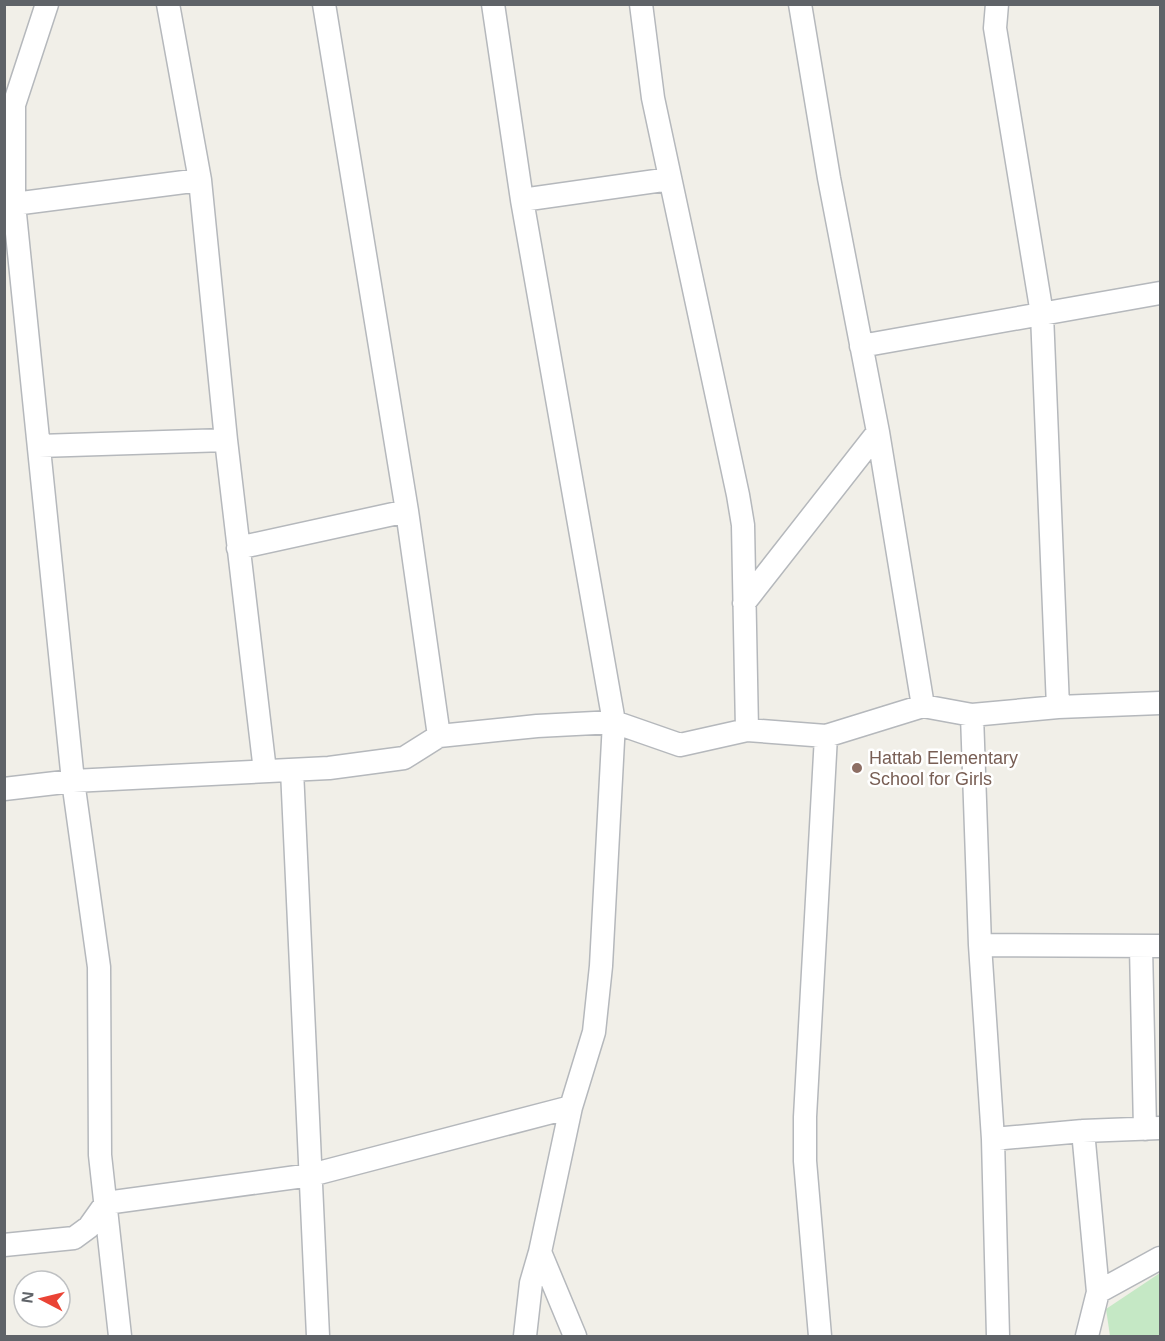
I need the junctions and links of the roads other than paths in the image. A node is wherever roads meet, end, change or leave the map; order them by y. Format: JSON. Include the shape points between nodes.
{"nodes":[{"id":1,"x":47,"y":4,"type":"edge"},
{"id":2,"x":168,"y":4,"type":"edge"},
{"id":3,"x":324,"y":4,"type":"edge"},
{"id":4,"x":493,"y":4,"type":"edge"},
{"id":5,"x":641,"y":4,"type":"edge"},
{"id":6,"x":800,"y":4,"type":"edge"},
{"id":7,"x":997,"y":4,"type":"edge"},
{"id":8,"x":14,"y":107,"type":"junction"},
{"id":9,"x":4,"y":135,"type":"edge"},
{"id":10,"x":670,"y":178,"type":"junction"},
{"id":11,"x":200,"y":180,"type":"junction"},
{"id":12,"x":522,"y":200,"type":"junction"},
{"id":13,"x":14,"y":204,"type":"junction"},
{"id":14,"x":1161,"y":292,"type":"edge"},
{"id":15,"x":1042,"y":314,"type":"junction"},
{"id":16,"x":861,"y":346,"type":"junction"},
{"id":17,"x":878,"y":432,"type":"junction"},
{"id":18,"x":226,"y":440,"type":"junction"},
{"id":19,"x":39,"y":446,"type":"junction"},
{"id":20,"x":407,"y":511,"type":"junction"},
{"id":21,"x":238,"y":548,"type":"junction"},
{"id":22,"x":744,"y":603,"type":"junction"},
{"id":23,"x":1161,"y":703,"type":"edge"},
{"id":24,"x":923,"y":706,"type":"junction"},
{"id":25,"x":1058,"y":707,"type":"junction"},
{"id":26,"x":972,"y":715,"type":"junction"},
{"id":27,"x":614,"y":722,"type":"junction"},
{"id":28,"x":747,"y":730,"type":"junction"},
{"id":29,"x":440,"y":736,"type":"junction"},
{"id":30,"x":826,"y":736,"type":"junction"},
{"id":31,"x":292,"y":770,"type":"junction"},
{"id":32,"x":266,"y":771,"type":"junction"},
{"id":33,"x":73,"y":780,"type":"junction"},
{"id":34,"x":4,"y":789,"type":"edge"},
{"id":35,"x":980,"y":945,"type":"junction"},
{"id":36,"x":1151,"y":947,"type":"edge"},
{"id":37,"x":571,"y":1107,"type":"junction"},
{"id":38,"x":1153,"y":1128,"type":"edge"},
{"id":39,"x":1083,"y":1131,"type":"junction"},
{"id":40,"x":993,"y":1138,"type":"junction"},
{"id":41,"x":311,"y":1175,"type":"junction"},
{"id":42,"x":106,"y":1203,"type":"junction"},
{"id":43,"x":4,"y":1245,"type":"edge"},
{"id":44,"x":540,"y":1252,"type":"junction"},
{"id":45,"x":1161,"y":1258,"type":"edge"},
{"id":46,"x":1098,"y":1292,"type":"junction"},
{"id":47,"x":120,"y":1336,"type":"edge"},
{"id":48,"x":318,"y":1336,"type":"edge"},
{"id":49,"x":525,"y":1336,"type":"edge"},
{"id":50,"x":575,"y":1336,"type":"edge"},
{"id":51,"x":820,"y":1336,"type":"edge"},
{"id":52,"x":998,"y":1336,"type":"edge"},
{"id":53,"x":1087,"y":1336,"type":"edge"}],
"edges":[{"from":1,"to":8,"type":"street"},
{"from":2,"to":11,"type":"street"},
{"from":3,"to":20,"type":"street"},
{"from":4,"to":12,"type":"street"},
{"from":5,"to":10,"type":"street","via":[[653,98]]},
{"from":6,"to":16,"type":"street"},
{"from":7,"to":15,"type":"street","via":[[995,28]]},
{"from":8,"to":9,"type":"street"},
{"from":8,"to":13,"type":"street"},
{"from":10,"to":12,"type":"street"},
{"from":10,"to":22,"type":"street","via":[[738,495],[743,525]]},
{"from":11,"to":13,"type":"street"},
{"from":11,"to":18,"type":"street"},
{"from":12,"to":27,"type":"street"},
{"from":13,"to":19,"type":"street"},
{"from":14,"to":15,"type":"street"},
{"from":15,"to":16,"type":"street"},
{"from":15,"to":25,"type":"street"},
{"from":16,"to":17,"type":"street"},
{"from":17,"to":22,"type":"street"},
{"from":17,"to":24,"type":"street"},
{"from":18,"to":19,"type":"street"},
{"from":18,"to":21,"type":"street"},
{"from":19,"to":33,"type":"street"},
{"from":20,"to":21,"type":"street"},
{"from":20,"to":29,"type":"street"},
{"from":21,"to":32,"type":"street"},
{"from":22,"to":28,"type":"street"},
{"from":23,"to":25,"type":"street"},
{"from":24,"to":26,"type":"street"},
{"from":24,"to":30,"type":"street"},
{"from":25,"to":26,"type":"street"},
{"from":26,"to":35,"type":"street"},
{"from":27,"to":28,"type":"street","via":[[681,745]]},
{"from":27,"to":29,"type":"street"},
{"from":27,"to":37,"type":"street","via":[[594,1032]]},
{"from":28,"to":30,"type":"street"},
{"from":29,"to":31,"type":"street","via":[[404,758]]},
{"from":30,"to":51,"type":"street","via":[[805,1117],[805,1161]]},
{"from":31,"to":32,"type":"street"},
{"from":31,"to":41,"type":"street"},
{"from":32,"to":33,"type":"street"},
{"from":33,"to":34,"type":"street"},
{"from":33,"to":42,"type":"street","via":[[99,967],[100,1155]]},
{"from":35,"to":36,"type":"street"},
{"from":35,"to":40,"type":"street"},
{"from":36,"to":38,"type":"street"},
{"from":37,"to":41,"type":"street"},
{"from":37,"to":44,"type":"street"},
{"from":38,"to":39,"type":"street"},
{"from":39,"to":40,"type":"street"},
{"from":39,"to":46,"type":"street"},
{"from":40,"to":52,"type":"street"},
{"from":41,"to":42,"type":"street"},
{"from":41,"to":48,"type":"street"},
{"from":42,"to":43,"type":"street","via":[[89,1227],[74,1238]]},
{"from":42,"to":47,"type":"street"},
{"from":44,"to":49,"type":"street","via":[[531,1283]]},
{"from":44,"to":50,"type":"street"},
{"from":45,"to":46,"type":"street"},
{"from":46,"to":53,"type":"street"}]}
